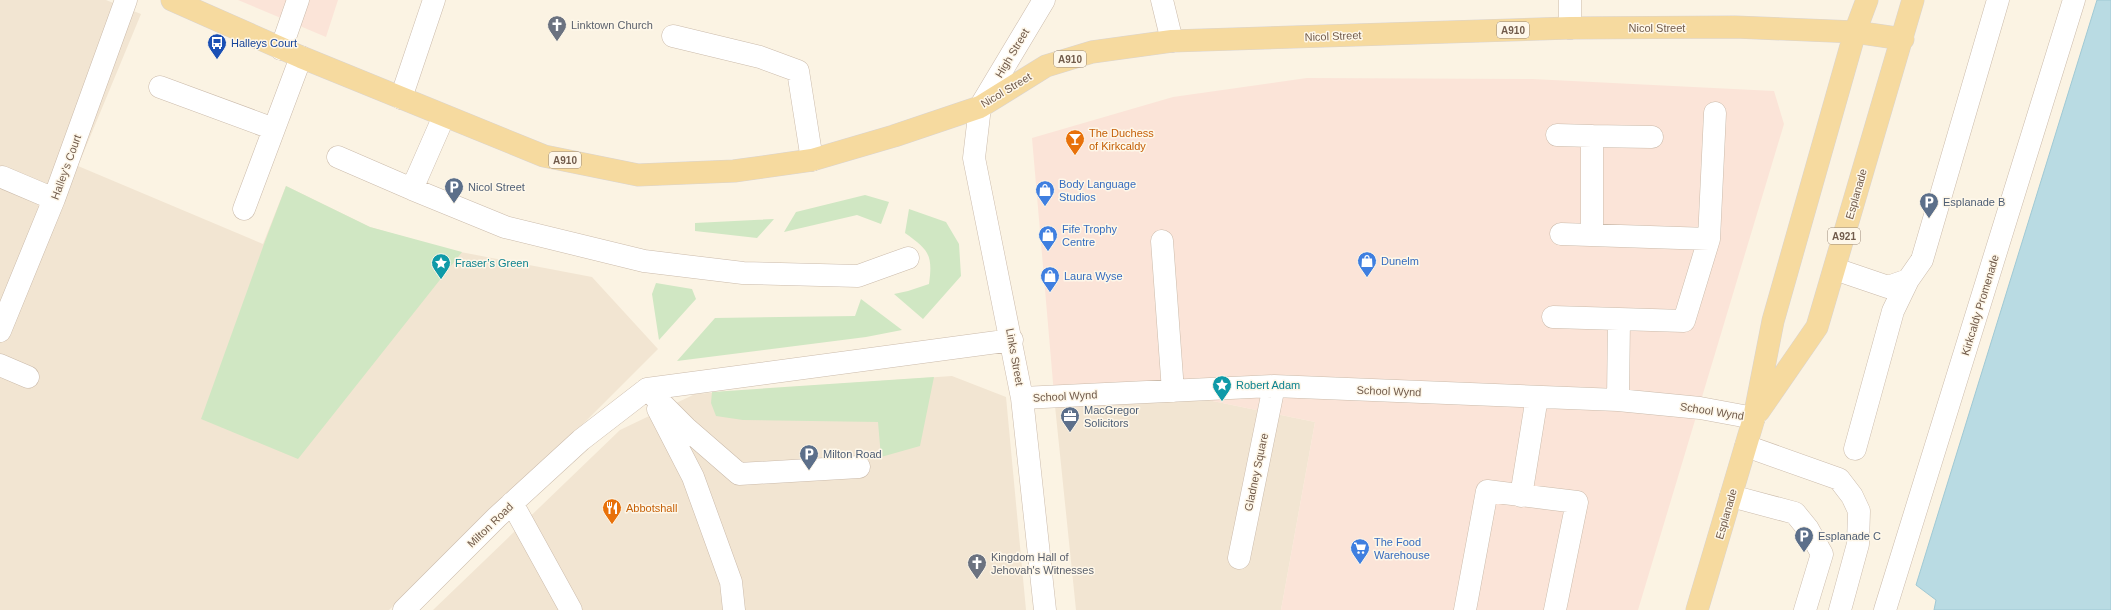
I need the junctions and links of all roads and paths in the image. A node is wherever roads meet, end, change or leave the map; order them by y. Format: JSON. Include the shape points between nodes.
{"nodes":[{"id":1,"x":126,"y":0,"type":"edge"},
{"id":2,"x":172,"y":0,"type":"edge"},
{"id":3,"x":298,"y":0,"type":"edge"},
{"id":4,"x":434,"y":0,"type":"edge"},
{"id":5,"x":1044,"y":0,"type":"edge"},
{"id":6,"x":1162,"y":0,"type":"edge"},
{"id":7,"x":1570,"y":0,"type":"edge"},
{"id":8,"x":1867,"y":0,"type":"edge"},
{"id":9,"x":1913,"y":0,"type":"edge"},
{"id":10,"x":1998,"y":0,"type":"edge"},
{"id":11,"x":2074,"y":0,"type":"edge"},
{"id":12,"x":1570,"y":28,"type":"junction"},
{"id":13,"x":1855,"y":32,"type":"junction"},
{"id":14,"x":673,"y":36,"type":"dead end"},
{"id":15,"x":1903,"y":39,"type":"junction"},
{"id":16,"x":1172,"y":41,"type":"junction"},
{"id":17,"x":281,"y":49,"type":"junction"},
{"id":18,"x":301,"y":57,"type":"junction"},
{"id":19,"x":160,"y":87,"type":"dead end"},
{"id":20,"x":401,"y":98,"type":"junction"},
{"id":21,"x":980,"y":107,"type":"junction"},
{"id":22,"x":1715,"y":113,"type":"dead end"},
{"id":23,"x":444,"y":116,"type":"junction"},
{"id":24,"x":274,"y":129,"type":"junction"},
{"id":25,"x":1557,"y":135,"type":"dead end"},
{"id":26,"x":1592,"y":136,"type":"junction"},
{"id":27,"x":1652,"y":137,"type":"dead end"},
{"id":28,"x":338,"y":158,"type":"dead end"},
{"id":29,"x":812,"y":160,"type":"junction"},
{"id":30,"x":2,"y":177,"type":"dead end"},
{"id":31,"x":412,"y":189,"type":"junction"},
{"id":32,"x":54,"y":199,"type":"junction"},
{"id":33,"x":244,"y":209,"type":"dead end"},
{"id":34,"x":1561,"y":234,"type":"dead end"},
{"id":35,"x":1592,"y":235,"type":"junction"},
{"id":36,"x":1709,"y":239,"type":"junction"},
{"id":37,"x":1162,"y":241,"type":"dead end"},
{"id":38,"x":908,"y":258,"type":"dead end"},
{"id":39,"x":1835,"y":270,"type":"junction"},
{"id":40,"x":1908,"y":280,"type":"junction"},
{"id":41,"x":1553,"y":317,"type":"dead end"},
{"id":42,"x":1620,"y":319,"type":"junction"},
{"id":43,"x":0,"y":331,"type":"edge"},
{"id":44,"x":1012,"y":340,"type":"junction"},
{"id":45,"x":0,"y":365,"type":"edge"},
{"id":46,"x":28,"y":377,"type":"dead end"},
{"id":47,"x":1274,"y":386,"type":"junction"},
{"id":48,"x":647,"y":389,"type":"junction"},
{"id":49,"x":1173,"y":391,"type":"junction"},
{"id":50,"x":1537,"y":397,"type":"junction"},
{"id":51,"x":1022,"y":398,"type":"junction"},
{"id":52,"x":1618,"y":400,"type":"junction"},
{"id":53,"x":1754,"y":418,"type":"junction"},
{"id":54,"x":1746,"y":446,"type":"junction"},
{"id":55,"x":1855,"y":449,"type":"dead end"},
{"id":56,"x":859,"y":467,"type":"dead end"},
{"id":57,"x":1521,"y":496,"type":"junction"},
{"id":58,"x":1731,"y":496,"type":"junction"},
{"id":59,"x":512,"y":503,"type":"junction"},
{"id":60,"x":1238,"y":558,"type":"dead end"},
{"id":61,"x":404,"y":610,"type":"edge"},
{"id":62,"x":571,"y":610,"type":"edge"},
{"id":63,"x":734,"y":610,"type":"edge"},
{"id":64,"x":1045,"y":610,"type":"edge"},
{"id":65,"x":1465,"y":610,"type":"edge"},
{"id":66,"x":1555,"y":610,"type":"edge"},
{"id":67,"x":1698,"y":610,"type":"edge"},
{"id":68,"x":1805,"y":610,"type":"edge"},
{"id":69,"x":1840,"y":610,"type":"edge"},
{"id":70,"x":1885,"y":610,"type":"edge"}],
"edges":[{"from":1,"to":32,"type":"street","name":"Halley's Court"},
{"from":2,"to":17,"type":"main road","name":"Nicol Street","number":"A910"},
{"from":3,"to":17,"type":"street"},
{"from":4,"to":20,"type":"street"},
{"from":5,"to":21,"type":"street","name":"High Street"},
{"from":6,"to":16,"type":"street"},
{"from":7,"to":12,"type":"street"},
{"from":8,"to":13,"type":"main road","name":"Esplanade","number":"A921"},
{"from":9,"to":15,"type":"main road","name":"Esplanade","number":"A921"},
{"from":10,"to":40,"type":"street","via":[[1922,260]]},
{"from":11,"to":70,"type":"street","name":"Kirkcaldy Promenade"},
{"from":12,"to":13,"type":"main road","name":"Nicol Street","number":"A910","via":[[1735,27]]},
{"from":12,"to":16,"type":"main road","name":"Nicol Street","number":"A910"},
{"from":13,"to":15,"type":"main road","name":"Nicol Street"},
{"from":13,"to":53,"type":"main road","name":"Esplanade","number":"A921","via":[[1774,321]]},
{"from":14,"to":29,"type":"street","via":[[760,57],[798,71]]},
{"from":15,"to":39,"type":"main road","name":"Esplanade","number":"A921"},
{"from":16,"to":21,"type":"main road","name":"Nicol Street","number":"A910","via":[[1092,52],[1046,66]]},
{"from":17,"to":18,"type":"main road","name":"Nicol Street","number":"A910"},
{"from":18,"to":20,"type":"main road","name":"Nicol Street","number":"A910"},
{"from":18,"to":24,"type":"street"},
{"from":19,"to":24,"type":"street"},
{"from":20,"to":23,"type":"main road","name":"Nicol Street","number":"A910"},
{"from":21,"to":29,"type":"main road","name":"Nicol Street","number":"A910"},
{"from":21,"to":44,"type":"street","name":"Links Street","via":[[974,158]]},
{"from":22,"to":36,"type":"street"},
{"from":23,"to":29,"type":"main road","name":"Nicol Street","number":"A910","via":[[544,156],[638,175],[734,171]]},
{"from":23,"to":31,"type":"street"},
{"from":24,"to":33,"type":"street"},
{"from":25,"to":26,"type":"street"},
{"from":26,"to":27,"type":"street"},
{"from":26,"to":35,"type":"street"},
{"from":28,"to":31,"type":"street"},
{"from":30,"to":32,"type":"street"},
{"from":31,"to":38,"type":"street","via":[[505,227],[644,261],[743,273],[858,276]]},
{"from":32,"to":43,"type":"street","name":"Halley's Court"},
{"from":34,"to":35,"type":"street"},
{"from":35,"to":36,"type":"street"},
{"from":36,"to":42,"type":"street","via":[[1684,321]]},
{"from":37,"to":49,"type":"street"},
{"from":39,"to":40,"type":"street","via":[[1888,287]]},
{"from":39,"to":53,"type":"main road","name":"Esplanade","number":"A921","via":[[1817,327]]},
{"from":40,"to":55,"type":"street","via":[[1893,311]]},
{"from":41,"to":42,"type":"street"},
{"from":42,"to":52,"type":"street"},
{"from":44,"to":48,"type":"street"},
{"from":44,"to":51,"type":"street","name":"Links Street"},
{"from":45,"to":46,"type":"street"},
{"from":47,"to":49,"type":"street","name":"School Wynd"},
{"from":47,"to":50,"type":"street","name":"School Wynd"},
{"from":47,"to":60,"type":"street","name":"Gladney Square"},
{"from":48,"to":56,"type":"street","via":[[686,428],[739,474]]},
{"from":48,"to":59,"type":"street","name":"Milton Road","via":[[581,440]]},
{"from":48,"to":63,"type":"street","via":[[693,477],[731,582]]},
{"from":49,"to":51,"type":"street","name":"School Wynd"},
{"from":50,"to":52,"type":"street","name":"School Wynd"},
{"from":50,"to":57,"type":"street"},
{"from":51,"to":64,"type":"street","name":"Links Street"},
{"from":52,"to":53,"type":"street","name":"School Wynd","via":[[1700,408]]},
{"from":53,"to":54,"type":"main road","name":"Esplanade","number":"A921"},
{"from":54,"to":58,"type":"main road","name":"Esplanade","number":"A921"},
{"from":54,"to":69,"type":"street","via":[[1839,479],[1852,496],[1859,511],[1858,544]]},
{"from":57,"to":65,"type":"street","via":[[1487,491]]},
{"from":57,"to":66,"type":"street","via":[[1577,502]]},
{"from":58,"to":67,"type":"main road","name":"Esplanade","number":"A921"},
{"from":58,"to":68,"type":"street","via":[[1795,513],[1808,530],[1822,554]]},
{"from":59,"to":61,"type":"street","name":"Milton Road"},
{"from":59,"to":62,"type":"street"}]}
